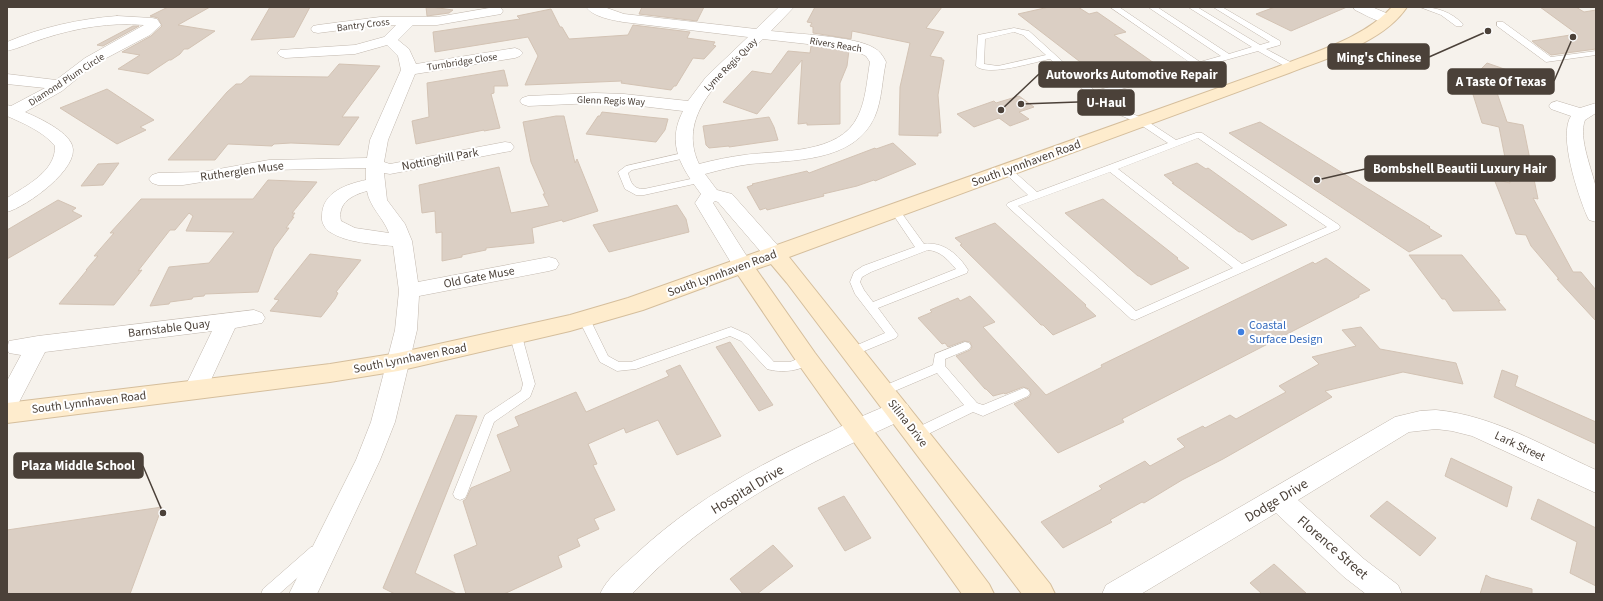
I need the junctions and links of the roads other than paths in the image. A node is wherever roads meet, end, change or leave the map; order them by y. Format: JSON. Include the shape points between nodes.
{"nodes":[{"id":1,"x":594,"y":7,"type":"edge"},
{"id":2,"x":787,"y":7,"type":"edge"},
{"id":3,"x":1114,"y":7,"type":"edge"},
{"id":4,"x":1152,"y":7,"type":"edge"},
{"id":5,"x":1192,"y":7,"type":"edge"},
{"id":6,"x":1217,"y":7,"type":"edge"},
{"id":7,"x":1360,"y":7,"type":"edge"},
{"id":8,"x":1424,"y":7,"type":"edge"},
{"id":9,"x":496,"y":11,"type":"dead end"},
{"id":10,"x":1394,"y":13,"type":"edge"},
{"id":11,"x":408,"y":22,"type":"junction"},
{"id":12,"x":1459,"y":24,"type":"dead end"},
{"id":13,"x":1500,"y":24,"type":"dead end"},
{"id":14,"x":318,"y":29,"type":"dead end"},
{"id":15,"x":760,"y":34,"type":"junction"},
{"id":16,"x":388,"y":40,"type":"junction"},
{"id":17,"x":7,"y":47,"type":"edge"},
{"id":18,"x":1259,"y":48,"type":"junction"},
{"id":19,"x":286,"y":53,"type":"dead end"},
{"id":20,"x":515,"y":53,"type":"dead end"},
{"id":21,"x":1596,"y":53,"type":"edge"},
{"id":22,"x":1052,"y":56,"type":"junction"},
{"id":23,"x":1228,"y":57,"type":"junction"},
{"id":24,"x":1199,"y":65,"type":"junction"},
{"id":25,"x":1291,"y":66,"type":"junction"},
{"id":26,"x":409,"y":70,"type":"junction"},
{"id":27,"x":7,"y":79,"type":"edge"},
{"id":28,"x":59,"y":85,"type":"junction"},
{"id":29,"x":1094,"y":94,"type":"junction"},
{"id":30,"x":528,"y":101,"type":"dead end"},
{"id":31,"x":1557,"y":106,"type":"dead end"},
{"id":32,"x":693,"y":107,"type":"junction"},
{"id":33,"x":10,"y":111,"type":"edge"},
{"id":34,"x":1589,"y":111,"type":"edge"},
{"id":35,"x":1141,"y":121,"type":"junction"},
{"id":36,"x":1175,"y":144,"type":"junction"},
{"id":37,"x":505,"y":147,"type":"dead end"},
{"id":38,"x":687,"y":155,"type":"junction"},
{"id":39,"x":375,"y":164,"type":"junction"},
{"id":40,"x":1111,"y":168,"type":"junction"},
{"id":41,"x":1007,"y":170,"type":"junction"},
{"id":42,"x":158,"y":179,"type":"dead end"},
{"id":43,"x":702,"y":182,"type":"junction"},
{"id":44,"x":375,"y":184,"type":"junction"},
{"id":45,"x":1035,"y":196,"type":"junction"},
{"id":46,"x":7,"y":206,"type":"edge"},
{"id":47,"x":895,"y":210,"type":"junction"},
{"id":48,"x":1595,"y":212,"type":"edge"},
{"id":49,"x":402,"y":242,"type":"junction"},
{"id":50,"x":921,"y":248,"type":"junction"},
{"id":51,"x":774,"y":254,"type":"junction"},
{"id":52,"x":549,"y":264,"type":"dead end"},
{"id":53,"x":743,"y":266,"type":"junction"},
{"id":54,"x":1241,"y":269,"type":"junction"},
{"id":55,"x":409,"y":291,"type":"junction"},
{"id":56,"x":871,"y":307,"type":"junction"},
{"id":57,"x":254,"y":318,"type":"dead end"},
{"id":58,"x":584,"y":318,"type":"junction"},
{"id":59,"x":227,"y":322,"type":"junction"},
{"id":60,"x":516,"y":336,"type":"junction"},
{"id":61,"x":965,"y":346,"type":"dead end"},
{"id":62,"x":852,"y":352,"type":"junction"},
{"id":63,"x":807,"y":359,"type":"junction"},
{"id":64,"x":398,"y":362,"type":"junction"},
{"id":65,"x":939,"y":367,"type":"junction"},
{"id":66,"x":196,"y":388,"type":"junction"},
{"id":67,"x":883,"y":391,"type":"junction"},
{"id":68,"x":1024,"y":393,"type":"dead end"},
{"id":69,"x":7,"y":403,"type":"edge"},
{"id":70,"x":973,"y":406,"type":"junction"},
{"id":71,"x":899,"y":411,"type":"junction"},
{"id":72,"x":7,"y":413,"type":"edge"},
{"id":73,"x":1440,"y":419,"type":"joint"},
{"id":74,"x":858,"y":429,"type":"junction"},
{"id":75,"x":916,"y":434,"type":"junction"},
{"id":76,"x":1596,"y":482,"type":"edge"},
{"id":77,"x":460,"y":494,"type":"dead end"},
{"id":78,"x":1279,"y":499,"type":"junction"},
{"id":79,"x":328,"y":541,"type":"junction"},
{"id":80,"x":268,"y":594,"type":"edge"},
{"id":81,"x":302,"y":594,"type":"edge"},
{"id":82,"x":614,"y":594,"type":"edge"},
{"id":83,"x":979,"y":594,"type":"edge"},
{"id":84,"x":1040,"y":594,"type":"edge"},
{"id":85,"x":1116,"y":594,"type":"edge"},
{"id":86,"x":1388,"y":594,"type":"edge"}],
"edges":[{"from":1,"to":15,"type":"street","name":"Rivers Reach","via":[[623,18]]},
{"from":2,"to":15,"type":"street","name":"Lyme Regis Quay"},
{"from":3,"to":24,"type":"lane"},
{"from":4,"to":23,"type":"lane"},
{"from":5,"to":18,"type":"lane"},
{"from":6,"to":18,"type":"lane","via":[[1277,43]]},
{"from":7,"to":10,"type":"street"},
{"from":8,"to":12,"type":"lane","via":[[1444,13]]},
{"from":9,"to":11,"type":"street","name":"Bantry Cross","via":[[430,22]]},
{"from":10,"to":25,"type":"street","name":"South Lynnhaven Road","via":[[1344,45]]},
{"from":11,"to":14,"type":"street","name":"Bantry Cross","via":[[380,22]]},
{"from":11,"to":16,"type":"street"},
{"from":13,"to":21,"type":"lane","via":[[1549,60]]},
{"from":15,"to":32,"type":"street","name":"Lyme Regis Quay","via":[[702,92]]},
{"from":15,"to":43,"type":"street","name":"Rivers Reach","via":[[853,45],[870,51],[878,62],[867,117],[858,130],[832,146],[796,156],[749,159],[721,164]]},
{"from":16,"to":19,"type":"street","via":[[355,49]]},
{"from":16,"to":26,"type":"street","via":[[405,54]]},
{"from":17,"to":28,"type":"street","name":"Diamond Plum Circle","via":[[39,35],[103,22],[135,19],[152,22],[154,25],[90,61]]},
{"from":18,"to":23,"type":"lane"},
{"from":18,"to":25,"type":"lane"},
{"from":20,"to":26,"type":"street","name":"Turnbridge Close"},
{"from":22,"to":22,"type":"lane","via":[[998,68],[980,66],[981,37],[1014,30],[1026,33]]},
{"from":22,"to":29,"type":"lane"},
{"from":23,"to":24,"type":"lane"},
{"from":24,"to":29,"type":"lane"},
{"from":25,"to":35,"type":"street","name":"South Lynnhaven Road"},
{"from":26,"to":39,"type":"street","via":[[379,140]]},
{"from":27,"to":28,"type":"street"},
{"from":28,"to":33,"type":"street","name":"Diamond Plum Circle","via":[[38,99]]},
{"from":29,"to":35,"type":"lane","via":[[1114,109]]},
{"from":30,"to":32,"type":"street","name":"Glenn Regis Way","via":[[624,99]]},
{"from":31,"to":34,"type":"street"},
{"from":32,"to":38,"type":"street","name":"Lyme Regis Quay","via":[[685,132],[684,146]]},
{"from":33,"to":46,"type":"street","via":[[59,138],[64,145],[65,153],[54,171],[41,184]]},
{"from":34,"to":48,"type":"street","via":[[1575,125],[1575,144]]},
{"from":35,"to":36,"type":"lane"},
{"from":35,"to":41,"type":"street","name":"South Lynnhaven Road"},
{"from":36,"to":40,"type":"lane"},
{"from":36,"to":54,"type":"lane","via":[[1199,135],[1334,227]]},
{"from":37,"to":39,"type":"street","name":"Nottinghill Park","via":[[390,169]]},
{"from":38,"to":43,"type":"street","name":"Lyme Regis Quay"},
{"from":38,"to":43,"type":"lane","via":[[628,168],[624,172],[628,188],[644,192]]},
{"from":39,"to":42,"type":"street","name":"Rutherglen Muse","via":[[270,165],[184,179]]},
{"from":39,"to":44,"type":"street"},
{"from":40,"to":45,"type":"lane"},
{"from":40,"to":54,"type":"lane"},
{"from":41,"to":45,"type":"lane"},
{"from":41,"to":47,"type":"street","name":"South Lynnhaven Road"},
{"from":43,"to":51,"type":"street","via":[[725,198]]},
{"from":43,"to":53,"type":"street","name":"Lyme Regis Quay","via":[[704,203]]},
{"from":44,"to":49,"type":"street","via":[[378,201],[395,224]]},
{"from":44,"to":49,"type":"street","via":[[362,186],[341,196],[334,203],[330,214],[331,221],[336,228],[346,232]]},
{"from":45,"to":54,"type":"lane","via":[[1011,205],[1135,316]]},
{"from":47,"to":50,"type":"lane"},
{"from":47,"to":51,"type":"street","name":"South Lynnhaven Road"},
{"from":49,"to":55,"type":"street"},
{"from":50,"to":56,"type":"lane","via":[[858,274],[855,282]]},
{"from":50,"to":56,"type":"lane","via":[[929,246],[943,250],[963,270]]},
{"from":51,"to":53,"type":"street","name":"South Lynnhaven Road"},
{"from":51,"to":62,"type":"street","name":"Silina Drive"},
{"from":52,"to":55,"type":"street","name":"Old Gate Muse"},
{"from":53,"to":58,"type":"street","name":"South Lynnhaven Road","via":[[635,304]]},
{"from":53,"to":63,"type":"street"},
{"from":55,"to":64,"type":"street","via":[[406,330]]},
{"from":56,"to":62,"type":"lane","via":[[892,335]]},
{"from":57,"to":59,"type":"street"},
{"from":58,"to":60,"type":"street","name":"South Lynnhaven Road"},
{"from":58,"to":63,"type":"lane","via":[[604,359],[617,367],[632,366],[731,331],[745,338],[771,366],[792,367]]},
{"from":59,"to":66,"type":"street","name":"Barnstable Quay"},
{"from":59,"to":69,"type":"street","name":"Barnstable Quay","via":[[28,346]]},
{"from":60,"to":64,"type":"street","name":"South Lynnhaven Road"},
{"from":60,"to":77,"type":"lane","via":[[529,384],[526,394],[489,419]]},
{"from":61,"to":65,"type":"lane","via":[[939,357]]},
{"from":62,"to":67,"type":"street","name":"Silina Drive"},
{"from":63,"to":74,"type":"street"},
{"from":64,"to":66,"type":"street","name":"South Lynnhaven Road","via":[[330,373]]},
{"from":64,"to":79,"type":"street","via":[[383,422],[368,460]]},
{"from":65,"to":67,"type":"lane"},
{"from":65,"to":70,"type":"lane"},
{"from":66,"to":72,"type":"street","name":"South Lynnhaven Road"},
{"from":67,"to":71,"type":"street","name":"Silina Drive"},
{"from":68,"to":70,"type":"lane","via":[[983,411]]},
{"from":70,"to":75,"type":"lane"},
{"from":71,"to":74,"type":"street","name":"Hospital Drive"},
{"from":71,"to":75,"type":"street","name":"Silina Drive"},
{"from":73,"to":76,"type":"street","name":"Lark Street","via":[[1482,429]]},
{"from":73,"to":78,"type":"street","name":"Dodge Drive","via":[[1403,424]]},
{"from":74,"to":82,"type":"street","name":"Hospital Drive","via":[[771,472],[726,498],[682,531]]},
{"from":74,"to":83,"type":"street"},
{"from":75,"to":84,"type":"street","name":"Silina Drive"},
{"from":78,"to":85,"type":"street","name":"Dodge Drive"},
{"from":78,"to":86,"type":"street","name":"Florence Street","via":[[1354,568]]},
{"from":79,"to":80,"type":"lane"},
{"from":79,"to":81,"type":"street"}]}
